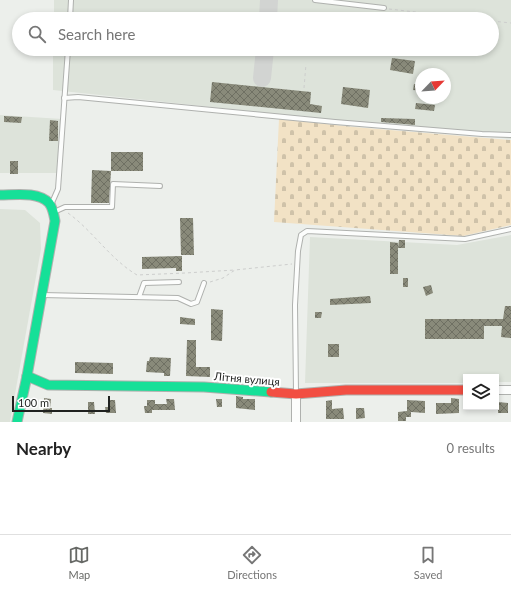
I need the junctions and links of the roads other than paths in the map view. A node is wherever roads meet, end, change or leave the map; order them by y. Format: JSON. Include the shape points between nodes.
{"nodes":[{"id":1,"x":71,"y":0,"type":"edge"},
{"id":2,"x":315,"y":0,"type":"edge"},
{"id":3,"x":384,"y":8,"type":"road end"},
{"id":4,"x":70,"y":12,"type":"edge"},
{"id":5,"x":67,"y":56,"type":"edge"},
{"id":6,"x":64,"y":98,"type":"junction"},
{"id":7,"x":511,"y":135,"type":"edge"},
{"id":8,"x":160,"y":186,"type":"dead end"},
{"id":9,"x":0,"y":196,"type":"edge"},
{"id":10,"x":56,"y":209,"type":"junction"},
{"id":11,"x":511,"y":229,"type":"edge"},
{"id":12,"x":179,"y":282,"type":"dead end"},
{"id":13,"x":204,"y":283,"type":"road end"},
{"id":14,"x":42,"y":295,"type":"junction"},
{"id":15,"x":139,"y":297,"type":"junction"},
{"id":16,"x":27,"y":376,"type":"junction"},
{"id":17,"x":463,"y":390,"type":"edge"},
{"id":18,"x":499,"y":390,"type":"edge"},
{"id":19,"x":511,"y":390,"type":"edge"},
{"id":20,"x":296,"y":394,"type":"junction"},
{"id":21,"x":17,"y":422,"type":"edge"},
{"id":22,"x":296,"y":422,"type":"edge"}],
"edges":[{"from":1,"to":4,"type":"lane"},
{"from":2,"to":3,"type":"lane"},
{"from":5,"to":6,"type":"lane"},
{"from":6,"to":7,"type":"lane","via":[[78,97],[335,122]]},
{"from":6,"to":10,"type":"lane"},
{"from":8,"to":10,"type":"lane","via":[[113,184],[112,208],[75,206]]},
{"from":9,"to":10,"type":"street","via":[[36,196],[46,199]]},
{"from":10,"to":14,"type":"street"},
{"from":11,"to":20,"type":"lane","via":[[465,239],[307,231],[301,235],[295,304]]},
{"from":12,"to":15,"type":"lane","via":[[144,283]]},
{"from":13,"to":15,"type":"lane","via":[[197,302],[191,304],[178,298]]},
{"from":14,"to":15,"type":"lane"},
{"from":14,"to":16,"type":"street"},
{"from":16,"to":20,"type":"street","name":"Літня вулиця","via":[[48,385],[204,387]]},
{"from":16,"to":21,"type":"street"},
{"from":17,"to":20,"type":"street","name":"Літня вулиця","via":[[346,390]]},
{"from":18,"to":19,"type":"street"},
{"from":20,"to":22,"type":"street"}]}
